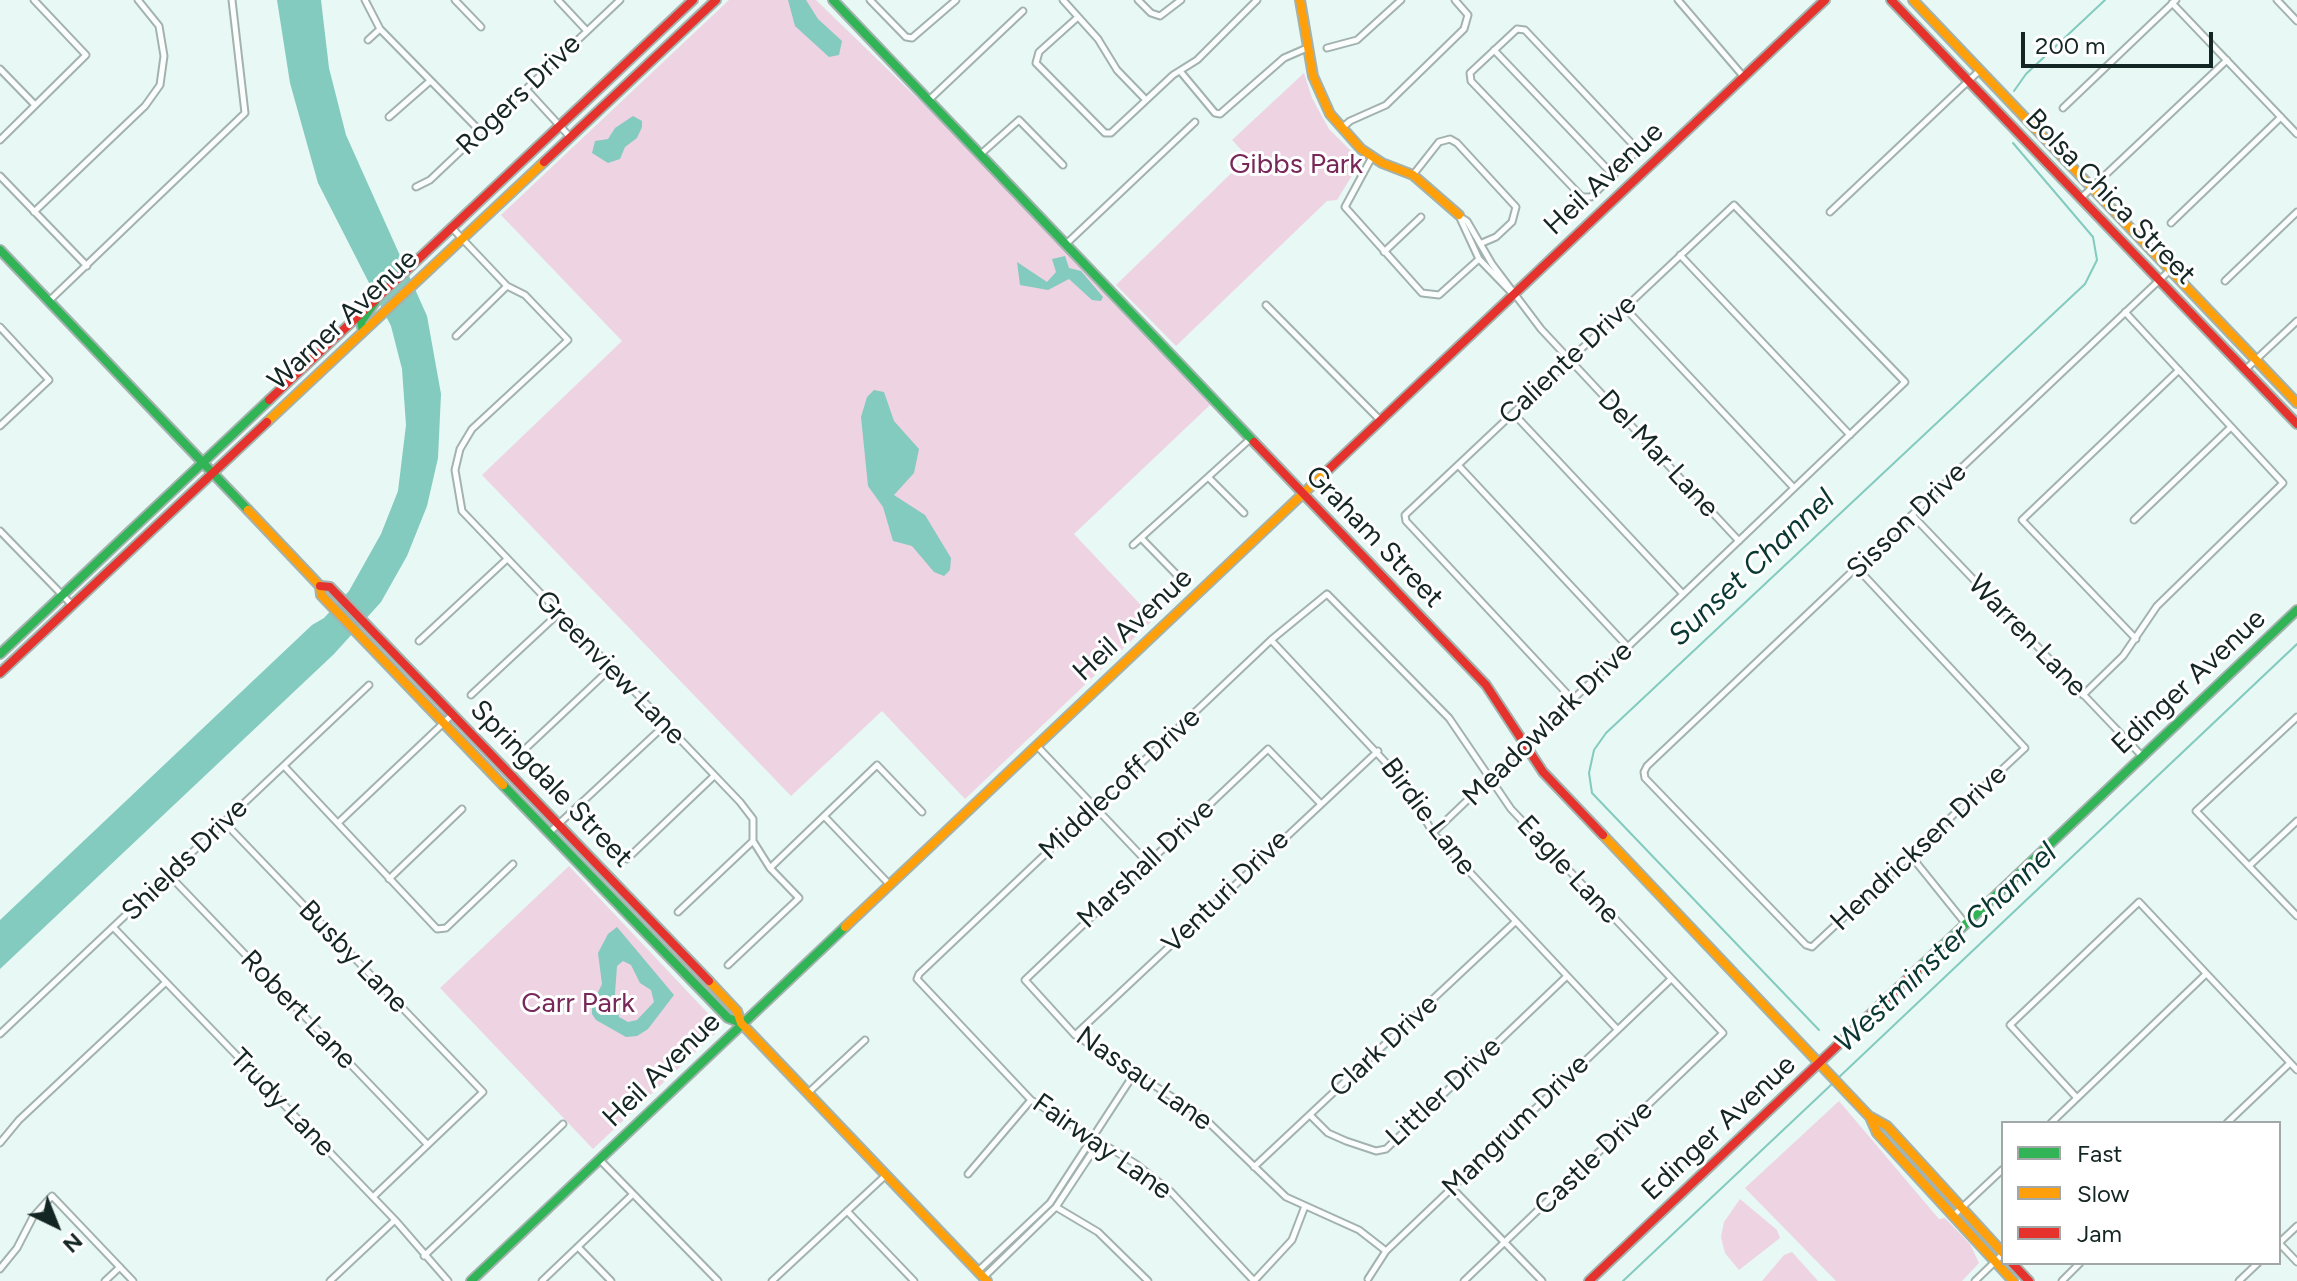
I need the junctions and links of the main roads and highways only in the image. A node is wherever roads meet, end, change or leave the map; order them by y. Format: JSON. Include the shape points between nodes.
{"nodes":[{"id":1,"x":693,"y":0,"type":"edge"},
{"id":2,"x":716,"y":0,"type":"edge"},
{"id":3,"x":833,"y":0,"type":"edge"},
{"id":4,"x":1300,"y":0,"type":"edge"},
{"id":5,"x":1825,"y":0,"type":"edge"},
{"id":6,"x":1891,"y":0,"type":"edge"},
{"id":7,"x":1913,"y":0,"type":"edge"},
{"id":8,"x":1459,"y":215,"type":"road end"},
{"id":9,"x":0,"y":250,"type":"edge"},
{"id":10,"x":377,"y":298,"type":"junction"},
{"id":11,"x":363,"y":331,"type":"junction"},
{"id":12,"x":322,"y":351,"type":"junction"},
{"id":13,"x":331,"y":361,"type":"junction"},
{"id":14,"x":2297,"y":403,"type":"edge"},
{"id":15,"x":2297,"y":424,"type":"edge"},
{"id":16,"x":203,"y":463,"type":"junction"},
{"id":17,"x":212,"y":472,"type":"junction"},
{"id":18,"x":1302,"y":495,"type":"junction"},
{"id":19,"x":141,"y":522,"type":"junction"},
{"id":20,"x":113,"y":566,"type":"junction"},
{"id":21,"x":320,"y":586,"type":"junction"},
{"id":22,"x":2297,"y":610,"type":"edge"},
{"id":23,"x":0,"y":654,"type":"edge"},
{"id":24,"x":0,"y":673,"type":"edge"},
{"id":25,"x":741,"y":1023,"type":"junction"},
{"id":26,"x":1819,"y":1063,"type":"junction"},
{"id":27,"x":1869,"y":1116,"type":"junction"},
{"id":28,"x":2001,"y":1252,"type":"edge"},
{"id":29,"x":2014,"y":1265,"type":"edge"},
{"id":30,"x":983,"y":1276,"type":"edge"},
{"id":31,"x":471,"y":1281,"type":"edge"},
{"id":32,"x":1589,"y":1281,"type":"edge"},
{"id":33,"x":2013,"y":1281,"type":"edge"},
{"id":34,"x":2029,"y":1281,"type":"edge"}],
"edges":[{"from":1,"to":10,"type":"main road","name":"Warner Avenue"},
{"from":2,"to":11,"type":"main road","name":"Warner Avenue"},
{"from":3,"to":18,"type":"main road","name":"Graham Street"},
{"from":4,"to":8,"type":"main road","via":[[1322,102],[1341,128],[1372,157],[1413,175]]},
{"from":5,"to":18,"type":"main road","name":"Heil Avenue"},
{"from":6,"to":15,"type":"main road","name":"Bolsa Chica Street"},
{"from":7,"to":14,"type":"main road","name":"Bolsa Chica Street"},
{"from":9,"to":16,"type":"main road","name":"Springdale Street"},
{"from":10,"to":11,"type":"main road","via":[[361,322]]},
{"from":10,"to":12,"type":"main road","name":"Warner Avenue"},
{"from":11,"to":13,"type":"main road","name":"Warner Avenue"},
{"from":12,"to":13,"type":"main road"},
{"from":12,"to":16,"type":"main road","name":"Warner Avenue"},
{"from":13,"to":17,"type":"main road","name":"Warner Avenue"},
{"from":16,"to":17,"type":"main road","name":"Springdale Street"},
{"from":16,"to":19,"type":"main road","name":"Warner Avenue"},
{"from":17,"to":20,"type":"main road","name":"Warner Avenue"},
{"from":17,"to":21,"type":"main road","name":"Springdale Street"},
{"from":18,"to":25,"type":"main road","name":"Heil Avenue"},
{"from":18,"to":26,"type":"main road","name":"Graham Street","via":[[1486,685],[1543,772]]},
{"from":19,"to":20,"type":"main road","via":[[144,528]]},
{"from":19,"to":23,"type":"main road","name":"Warner Avenue"},
{"from":20,"to":24,"type":"main road","name":"Warner Avenue"},
{"from":21,"to":25,"type":"main road","name":"Springdale Street","via":[[321,595],[728,1018]]},
{"from":21,"to":25,"type":"main road","name":"Springdale Street","via":[[330,587],[559,823],[737,1011]]},
{"from":22,"to":26,"type":"main road","name":"Edinger Avenue"},
{"from":25,"to":30,"type":"main road","name":"Springdale Street"},
{"from":25,"to":31,"type":"main road","name":"Heil Avenue"},
{"from":26,"to":27,"type":"main road","name":"Graham Street"},
{"from":26,"to":32,"type":"main road","name":"Edinger Avenue"},
{"from":27,"to":28,"type":"main road","name":"Graham Street","via":[[1887,1126]]},
{"from":27,"to":33,"type":"main road","name":"Graham Street","via":[[1877,1133]]},
{"from":29,"to":34,"type":"main road"}]}
